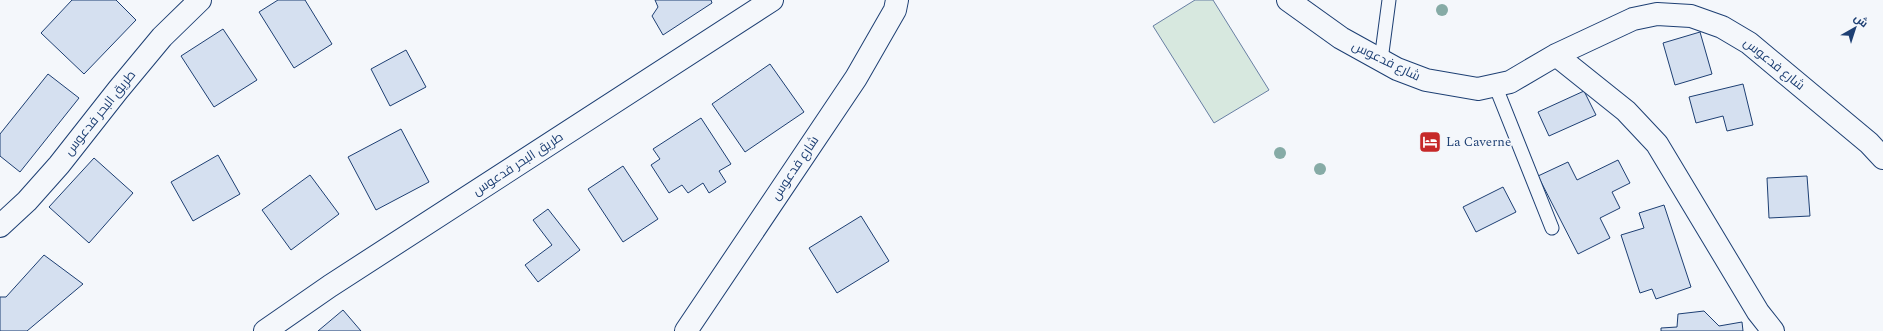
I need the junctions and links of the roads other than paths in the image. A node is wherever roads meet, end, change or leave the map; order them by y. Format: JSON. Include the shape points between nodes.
{"nodes":[{"id":1,"x":200,"y":0,"type":"edge"},
{"id":2,"x":772,"y":0,"type":"edge"},
{"id":3,"x":897,"y":0,"type":"edge"},
{"id":4,"x":1288,"y":0,"type":"edge"},
{"id":5,"x":1390,"y":0,"type":"edge"},
{"id":6,"x":1556,"y":55,"type":"junction"},
{"id":7,"x":1381,"y":60,"type":"junction"},
{"id":8,"x":1495,"y":85,"type":"junction"},
{"id":9,"x":1883,"y":158,"type":"edge"},
{"id":10,"x":0,"y":226,"type":"edge"},
{"id":11,"x":1552,"y":228,"type":"dead end"},
{"id":12,"x":266,"y":331,"type":"edge"},
{"id":13,"x":686,"y":331,"type":"edge"},
{"id":14,"x":1773,"y":331,"type":"edge"}],
"edges":[{"from":1,"to":10,"type":"street","name":"طريق البحر فدعوس","via":[[162,37],[59,165],[27,201]]},
{"from":2,"to":12,"type":"street","name":"طريق البحر فدعوس","via":[[330,286]]},
{"from":3,"to":13,"type":"street","name":"شارع فدعوس","via":[[895,10],[856,78]]},
{"from":4,"to":7,"type":"street","name":"شارع فدعوس","via":[[1341,38]]},
{"from":5,"to":7,"type":"lane"},
{"from":6,"to":8,"type":"street","name":"شارع فدعوس","via":[[1510,82]]},
{"from":6,"to":9,"type":"street","name":"شارع فدعوس","via":[[1633,19],[1657,14],[1691,16],[1722,27],[1749,43],[1869,143]]},
{"from":6,"to":14,"type":"street","via":[[1626,111],[1657,144],[1758,312]]},
{"from":7,"to":8,"type":"street","name":"شارع فدعوس","via":[[1426,80],[1478,89]]},
{"from":8,"to":11,"type":"lane"}]}
